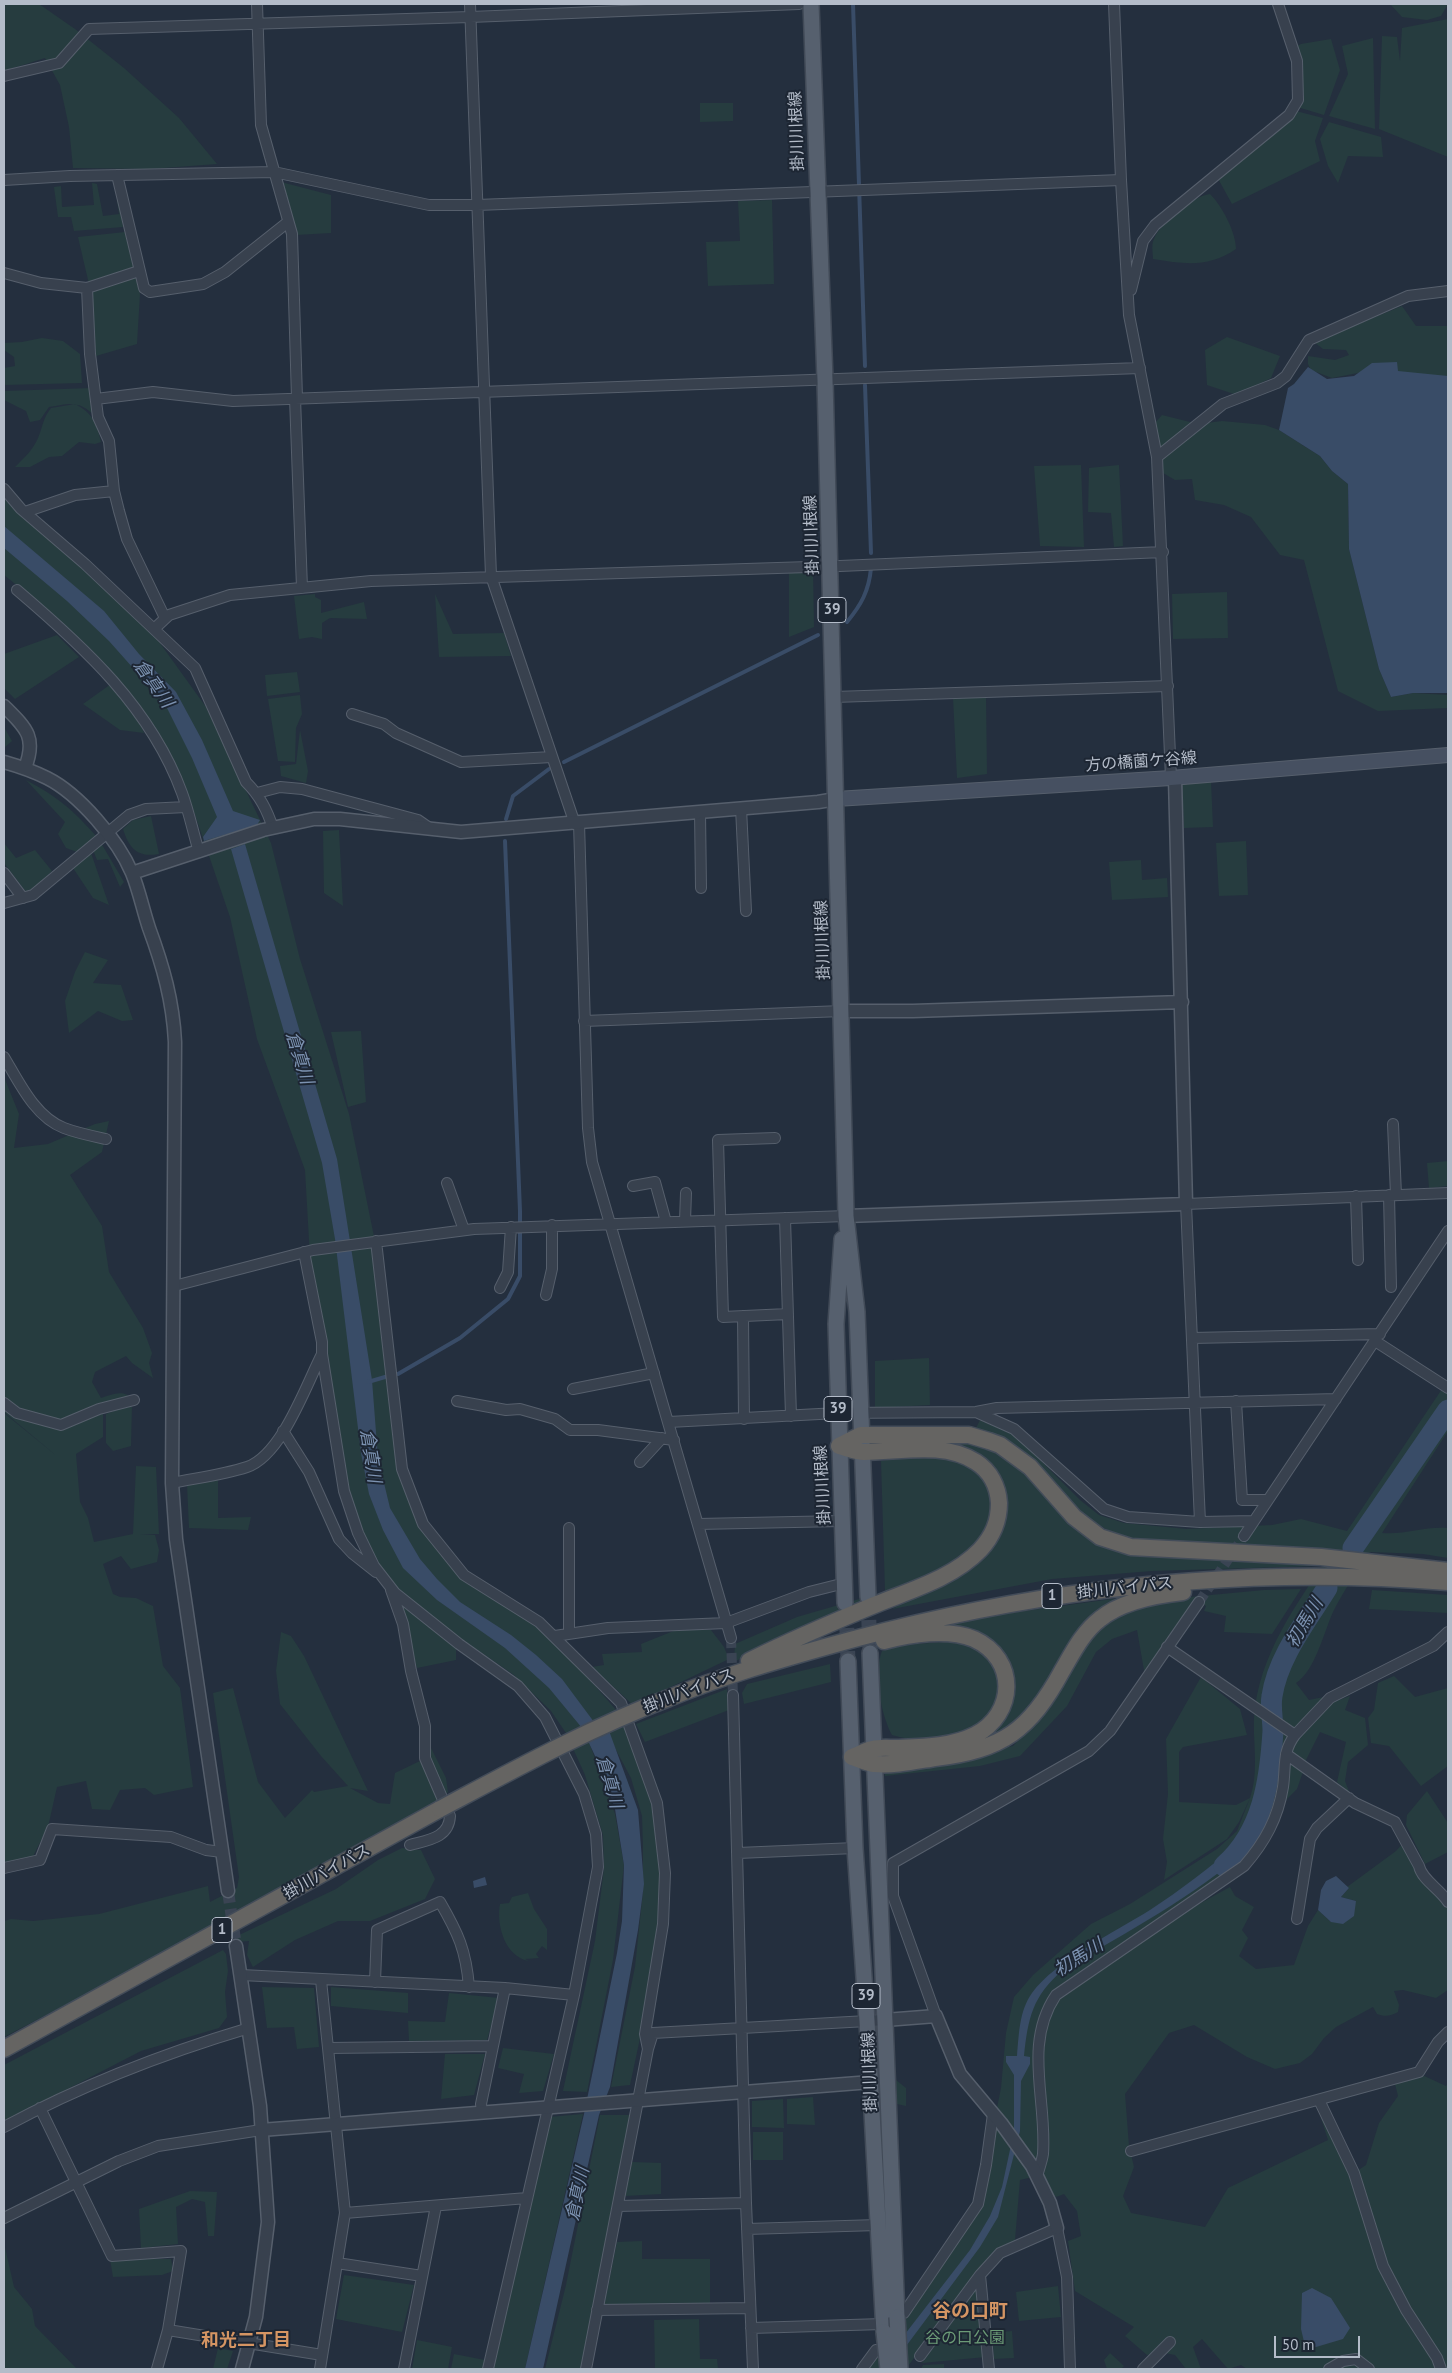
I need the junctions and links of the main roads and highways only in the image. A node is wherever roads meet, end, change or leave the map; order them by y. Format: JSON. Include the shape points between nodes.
{"nodes":[{"id":1,"x":811,"y":4,"type":"edge"},
{"id":2,"x":1448,"y":755,"type":"edge"},
{"id":3,"x":836,"y":798,"type":"junction"},
{"id":4,"x":846,"y":1216,"type":"junction"},
{"id":5,"x":861,"y":1435,"type":"junction"},
{"id":6,"x":839,"y":1446,"type":"junction"},
{"id":7,"x":862,"y":1452,"type":"junction"},
{"id":8,"x":1448,"y":1571,"type":"edge"},
{"id":9,"x":1321,"y":1577,"type":"junction"},
{"id":10,"x":1448,"y":1582,"type":"edge"},
{"id":11,"x":868,"y":1597,"type":"tunnel mouth"},
{"id":12,"x":845,"y":1602,"type":"tunnel mouth"},
{"id":13,"x":870,"y":1653,"type":"tunnel mouth"},
{"id":14,"x":848,"y":1661,"type":"tunnel mouth"},
{"id":15,"x":716,"y":1678,"type":"junction"},
{"id":16,"x":874,"y":1756,"type":"junction"},
{"id":17,"x":852,"y":1758,"type":"junction"},
{"id":18,"x":4,"y":2050,"type":"edge"},
{"id":19,"x":892,"y":2321,"type":"junction"},
{"id":20,"x":888,"y":2369,"type":"edge"},
{"id":21,"x":900,"y":2369,"type":"edge"}],
"edges":[{"from":1,"to":3,"type":"main road","name":"掛川川根線","number":"39"},
{"from":2,"to":3,"type":"main road","name":"方の橋薗ケ谷線","via":[[1173,778]]},
{"from":3,"to":4,"type":"main road","name":"掛川川根線","number":"39"},
{"from":4,"to":5,"type":"main road","name":"掛川川根線","number":"39","via":[[857,1312]]},
{"from":4,"to":6,"type":"main road","name":"掛川川根線","number":"39","via":[[836,1324]]},
{"from":5,"to":6,"type":"highway"},
{"from":5,"to":7,"type":"main road","name":"掛川川根線","number":"39"},
{"from":5,"to":8,"type":"highway","via":[[969,1436],[1000,1445],[1030,1467],[1074,1517],[1100,1537],[1131,1547],[1321,1557]]},
{"from":6,"to":7,"type":"highway"},
{"from":6,"to":12,"type":"main road","name":"掛川川根線","number":"39"},
{"from":7,"to":11,"type":"main road","name":"掛川川根線","number":"39"},
{"from":7,"to":15,"type":"highway","via":[[951,1451],[976,1462],[992,1477],[998,1496],[999,1515],[994,1532],[979,1551],[945,1576],[793,1639]]},
{"from":9,"to":10,"type":"highway","name":"掛川バイパス","number":"1"},
{"from":9,"to":15,"type":"highway","name":"掛川バイパス","number":"1","via":[[1264,1577],[1122,1586],[1027,1600],[898,1627]]},
{"from":9,"to":16,"type":"highway","via":[[1163,1594],[1127,1604],[1100,1618],[1081,1638],[1045,1702],[1022,1727],[995,1745],[948,1757]]},
{"from":13,"to":16,"type":"main road","name":"掛川川根線","number":"39"},
{"from":14,"to":17,"type":"main road","name":"掛川川根線","number":"39"},
{"from":15,"to":16,"type":"highway","via":[[796,1664],[894,1638],[939,1633],[974,1639],[994,1653],[1001,1662],[1007,1682],[1001,1713],[995,1720],[975,1735],[946,1745]]},
{"from":15,"to":18,"type":"highway","name":"掛川バイパス","number":"1","bridge":true,"via":[[626,1714],[568,1742]]},
{"from":16,"to":17,"type":"highway"},
{"from":16,"to":19,"type":"main road","name":"掛川川根線","number":"39","via":[[885,2020]]},
{"from":17,"to":19,"type":"main road","name":"掛川川根線","number":"39","via":[[878,2226]]},
{"from":19,"to":20,"type":"main road","name":"掛川川根線","number":"39","bridge":true},
{"from":19,"to":21,"type":"main road","name":"掛川川根線","number":"39","bridge":true}]}
